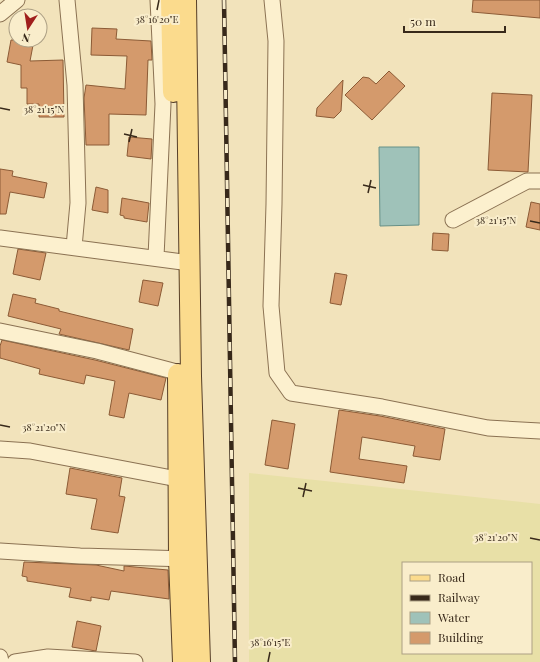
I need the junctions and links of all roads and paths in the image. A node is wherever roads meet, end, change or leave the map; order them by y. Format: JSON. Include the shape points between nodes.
{"nodes":[{"id":1,"x":17,"y":0,"type":"edge"},
{"id":2,"x":67,"y":0,"type":"edge"},
{"id":3,"x":158,"y":0,"type":"edge"},
{"id":4,"x":171,"y":0,"type":"edge"},
{"id":5,"x":186,"y":0,"type":"edge"},
{"id":6,"x":272,"y":0,"type":"edge"},
{"id":7,"x":0,"y":14,"type":"edge"},
{"id":8,"x":540,"y":181,"type":"edge"},
{"id":9,"x":453,"y":220,"type":"dead end"},
{"id":10,"x":0,"y":238,"type":"edge"},
{"id":11,"x":74,"y":247,"type":"junction"},
{"id":12,"x":156,"y":257,"type":"junction"},
{"id":13,"x":183,"y":261,"type":"junction"},
{"id":14,"x":0,"y":331,"type":"edge"},
{"id":15,"x":185,"y":374,"type":"junction"},
{"id":16,"x":540,"y":431,"type":"edge"},
{"id":17,"x":0,"y":449,"type":"edge"},
{"id":18,"x":187,"y":481,"type":"junction"},
{"id":19,"x":0,"y":551,"type":"edge"},
{"id":20,"x":187,"y":559,"type":"junction"},
{"id":21,"x":0,"y":657,"type":"edge"},
{"id":22,"x":1,"y":662,"type":"edge"},
{"id":23,"x":15,"y":662,"type":"edge"},
{"id":24,"x":135,"y":662,"type":"edge"},
{"id":25,"x":183,"y":662,"type":"edge"},
{"id":26,"x":200,"y":662,"type":"edge"}],
"edges":[{"from":1,"to":7,"type":"street"},
{"from":2,"to":11,"type":"street","via":[[75,85],[78,203]]},
{"from":3,"to":12,"type":"street","via":[[163,104]]},
{"from":4,"to":13,"type":"main road"},
{"from":5,"to":13,"type":"main road"},
{"from":6,"to":16,"type":"street","via":[[276,41],[271,306],[277,373],[291,393],[382,407],[488,428]]},
{"from":8,"to":9,"type":"street","via":[[527,181]]},
{"from":10,"to":11,"type":"street"},
{"from":11,"to":12,"type":"street"},
{"from":12,"to":13,"type":"street"},
{"from":13,"to":15,"type":"main road"},
{"from":14,"to":15,"type":"street","via":[[98,351]]},
{"from":15,"to":18,"type":"main road"},
{"from":17,"to":18,"type":"street","via":[[30,451]]},
{"from":18,"to":20,"type":"main road"},
{"from":19,"to":20,"type":"street"},
{"from":20,"to":25,"type":"main road"},
{"from":20,"to":26,"type":"main road"},
{"from":21,"to":22,"type":"street"},
{"from":23,"to":24,"type":"street","via":[[48,657]]}]}
